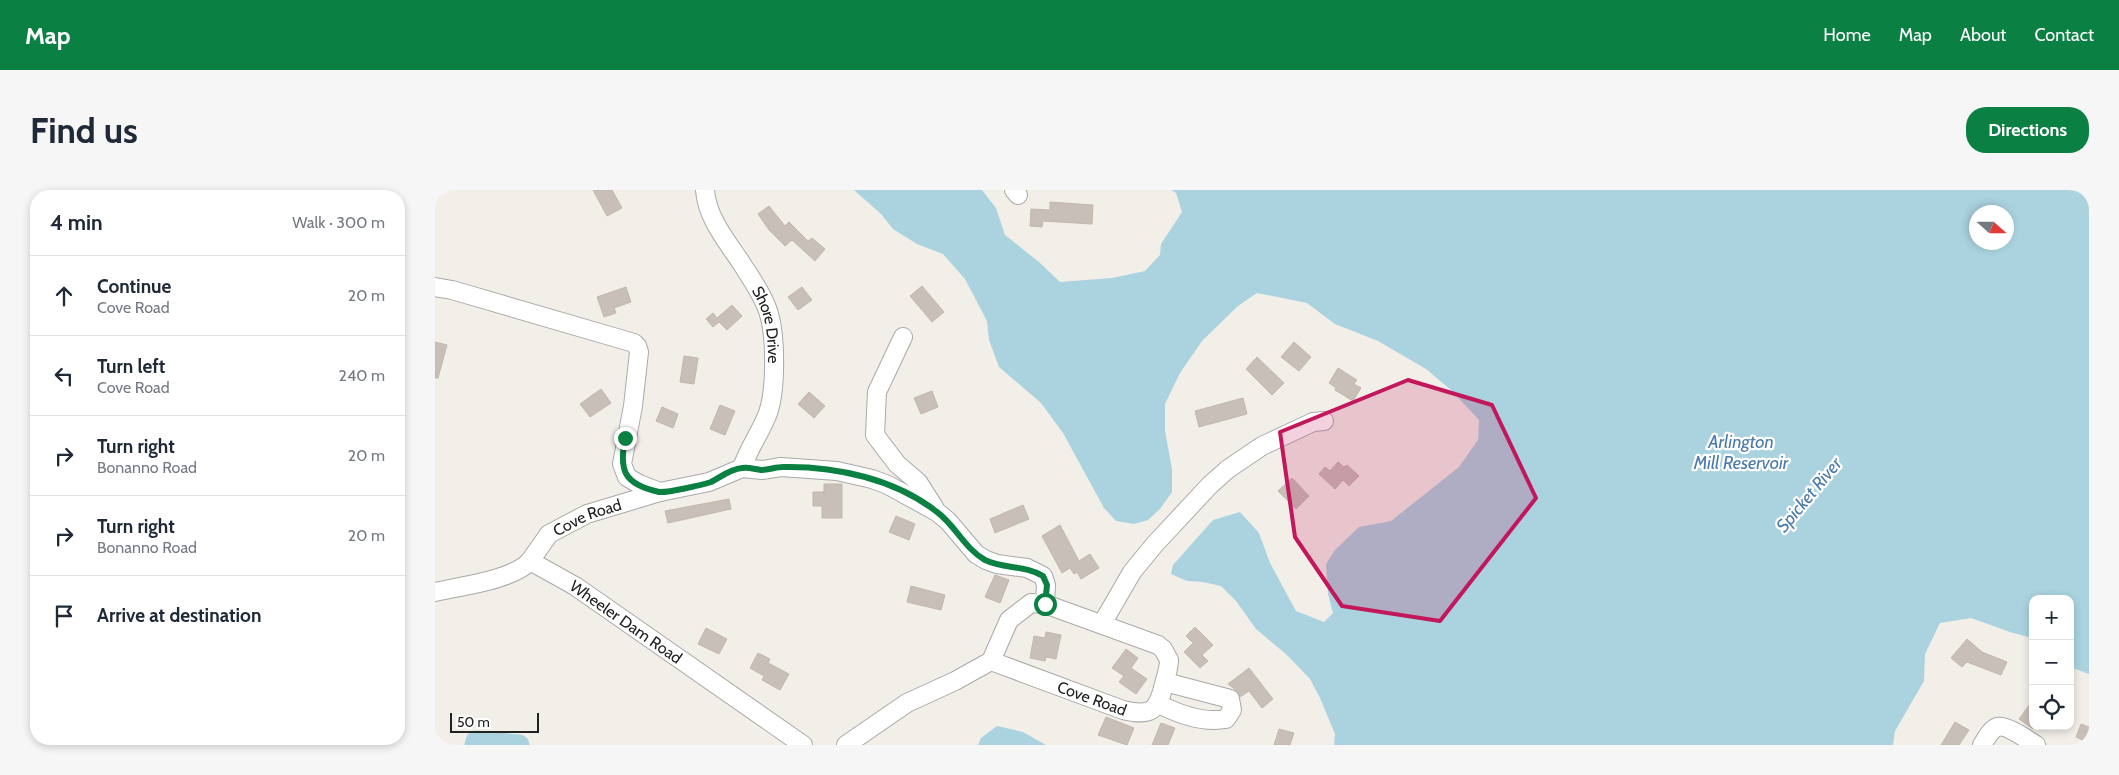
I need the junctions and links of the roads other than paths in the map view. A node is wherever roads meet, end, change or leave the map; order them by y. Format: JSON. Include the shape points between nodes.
{"nodes":[{"id":1,"x":705,"y":190,"type":"edge"},
{"id":2,"x":435,"y":287,"type":"edge"},
{"id":3,"x":903,"y":337,"type":"dead end"},
{"id":4,"x":1318,"y":422,"type":"dead end"},
{"id":5,"x":742,"y":468,"type":"junction"},
{"id":6,"x":660,"y":492,"type":"junction"},
{"id":7,"x":937,"y":512,"type":"junction"},
{"id":8,"x":530,"y":561,"type":"junction"},
{"id":9,"x":435,"y":592,"type":"edge"},
{"id":10,"x":1045,"y":604,"type":"junction"},
{"id":11,"x":1102,"y":624,"type":"junction"},
{"id":12,"x":991,"y":660,"type":"junction"},
{"id":13,"x":1165,"y":682,"type":"junction"},
{"id":14,"x":1159,"y":704,"type":"junction"},
{"id":15,"x":803,"y":745,"type":"edge"},
{"id":16,"x":846,"y":745,"type":"edge"},
{"id":17,"x":1982,"y":745,"type":"edge"},
{"id":18,"x":2036,"y":745,"type":"edge"}],
"edges":[{"from":1,"to":5,"type":"street","name":"Shore Drive","via":[[708,209],[765,303],[769,316],[774,356],[769,411]]},
{"from":2,"to":6,"type":"street","via":[[634,343],[639,352],[622,464],[627,478]]},
{"from":3,"to":7,"type":"street","via":[[877,392],[875,435],[897,464],[918,482]]},
{"from":4,"to":11,"type":"street","via":[[1262,446],[1210,485],[1132,572]]},
{"from":5,"to":6,"type":"street","name":"Cove Road","via":[[709,482]]},
{"from":5,"to":7,"type":"street","name":"Cove Road","via":[[811,468],[857,475],[888,485]]},
{"from":6,"to":8,"type":"street","name":"Cove Road","via":[[606,507],[562,526],[549,534]]},
{"from":7,"to":10,"type":"street","name":"Cove Road","via":[[986,560],[1027,568],[1043,576],[1047,585]]},
{"from":8,"to":9,"type":"street","via":[[524,568],[500,578]]},
{"from":8,"to":15,"type":"street","name":"Wheeler Dam Road","via":[[591,597]]},
{"from":10,"to":11,"type":"street"},
{"from":10,"to":12,"type":"street","via":[[1031,603],[1012,616]]},
{"from":11,"to":13,"type":"street","via":[[1163,648],[1169,660]]},
{"from":12,"to":14,"type":"street","name":"Cove Road","via":[[1123,710],[1143,713]]},
{"from":12,"to":16,"type":"street","via":[[907,703]]},
{"from":13,"to":14,"type":"street"},
{"from":13,"to":14,"type":"street","via":[[1230,699],[1232,710],[1226,719],[1200,719]]},
{"from":17,"to":18,"type":"street","via":[[1997,727],[2005,727]]}]}
